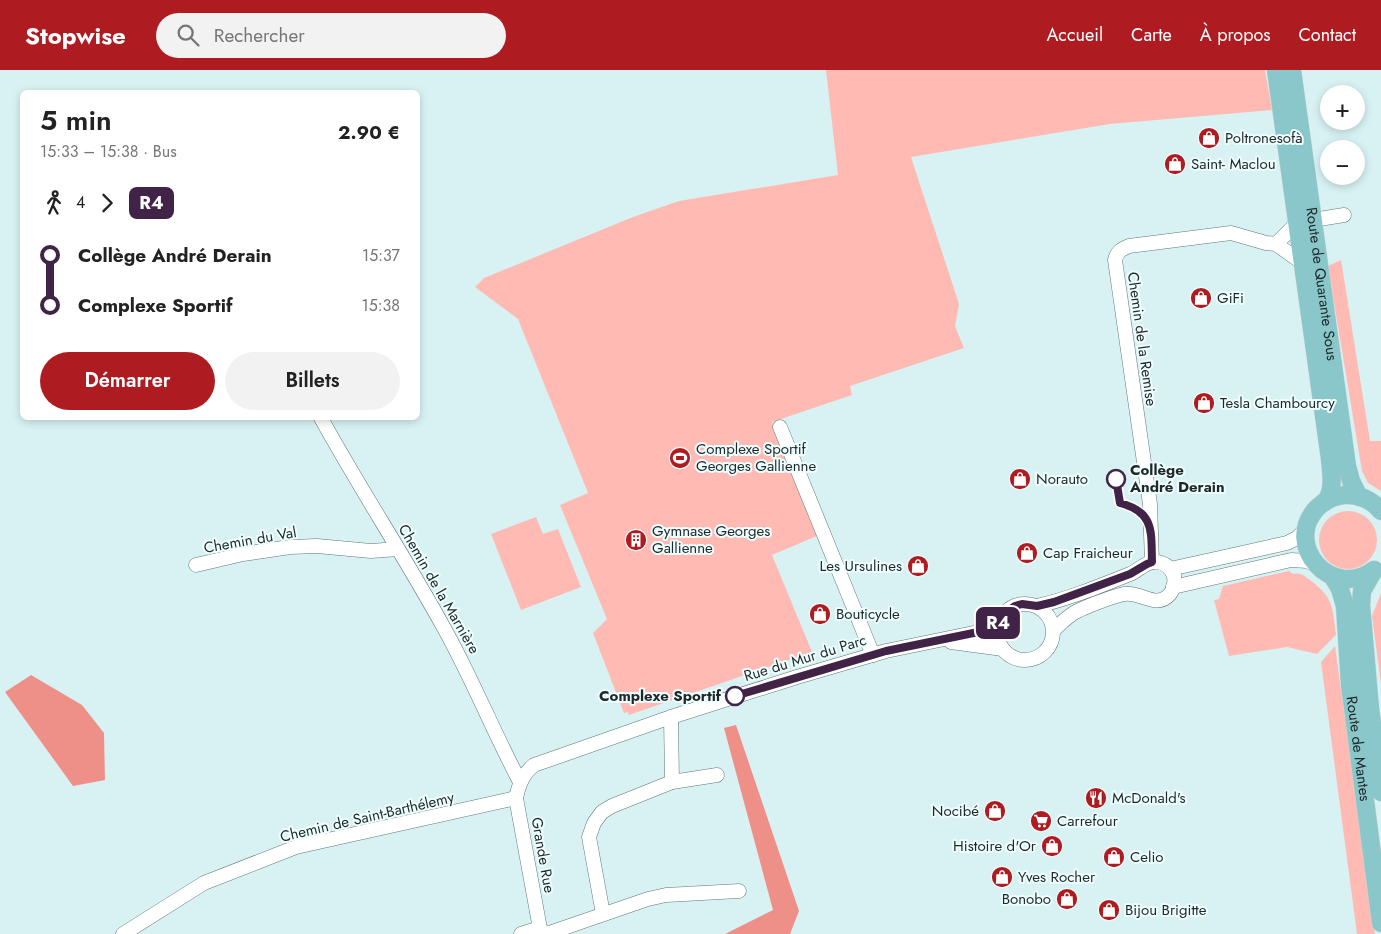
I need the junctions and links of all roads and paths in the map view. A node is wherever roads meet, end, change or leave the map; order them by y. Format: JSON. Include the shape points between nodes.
{"nodes":[{"id":1,"x":1276,"y":70,"type":"edge"},
{"id":2,"x":1292,"y":70,"type":"edge"},
{"id":3,"x":1344,"y":215,"type":"dead end"},
{"id":4,"x":1305,"y":222,"type":"junction"},
{"id":5,"x":1276,"y":244,"type":"junction"},
{"id":6,"x":1304,"y":264,"type":"junction"},
{"id":7,"x":322,"y":420,"type":"edge"},
{"id":8,"x":780,"y":428,"type":"dead end"},
{"id":9,"x":1360,"y":497,"type":"junction"},
{"id":10,"x":1325,"y":502,"type":"junction"},
{"id":11,"x":1381,"y":511,"type":"edge"},
{"id":12,"x":1306,"y":529,"type":"junction"},
{"id":13,"x":398,"y":549,"type":"junction"},
{"id":14,"x":1152,"y":562,"type":"junction"},
{"id":15,"x":1316,"y":565,"type":"junction"},
{"id":16,"x":196,"y":566,"type":"dead end"},
{"id":17,"x":1378,"y":566,"type":"edge"},
{"id":18,"x":1170,"y":569,"type":"junction"},
{"id":19,"x":1333,"y":577,"type":"junction"},
{"id":20,"x":1173,"y":587,"type":"junction"},
{"id":21,"x":1037,"y":606,"type":"junction"},
{"id":22,"x":999,"y":622,"type":"junction"},
{"id":23,"x":1054,"y":630,"type":"junction"},
{"id":24,"x":938,"y":640,"type":"junction"},
{"id":25,"x":1002,"y":649,"type":"junction"},
{"id":26,"x":873,"y":655,"type":"junction"},
{"id":27,"x":671,"y":717,"type":"junction"},
{"id":28,"x":717,"y":775,"type":"dead end"},
{"id":29,"x":520,"y":782,"type":"junction"},
{"id":30,"x":672,"y":782,"type":"junction"},
{"id":31,"x":1381,"y":792,"type":"edge"},
{"id":32,"x":516,"y":798,"type":"junction"},
{"id":33,"x":739,"y":891,"type":"dead end"},
{"id":34,"x":604,"y":914,"type":"junction"},
{"id":35,"x":1381,"y":923,"type":"edge"},
{"id":36,"x":542,"y":932,"type":"edge"},
{"id":37,"x":123,"y":934,"type":"edge"},
{"id":38,"x":521,"y":934,"type":"edge"}],
"edges":[{"from":1,"to":4,"type":"main road"},
{"from":2,"to":4,"type":"main road","name":"Route de Quarante Sous"},
{"from":3,"to":4,"type":"street"},
{"from":4,"to":5,"type":"street"},
{"from":4,"to":6,"type":"main road"},
{"from":4,"to":9,"type":"main road","name":"Route de Quarante Sous","via":[[1347,466]]},
{"from":5,"to":6,"type":"street","name":"Chemin de la Remise"},
{"from":5,"to":14,"type":"street","name":"Chemin de la Remise","via":[[1232,233],[1130,246],[1116,254],[1114,260],[1150,504]]},
{"from":6,"to":10,"type":"main road","via":[[1330,459],[1331,484]]},
{"from":7,"to":13,"type":"street","name":"Chemin de la Marnière"},
{"from":8,"to":26,"type":"street"},
{"from":9,"to":10,"type":"main road","via":[[1342,495]]},
{"from":9,"to":11,"type":"main road"},
{"from":10,"to":12,"type":"main road","via":[[1314,511]]},
{"from":12,"to":15,"type":"main road","via":[[1307,548]]},
{"from":12,"to":18,"type":"street","via":[[1287,543]]},
{"from":13,"to":16,"type":"street","name":"Chemin du Val","via":[[290,547]]},
{"from":13,"to":29,"type":"street","name":"Chemin de la Marnière","via":[[444,627]]},
{"from":14,"to":18,"type":"street"},
{"from":14,"to":21,"type":"street","via":[[1130,574]]},
{"from":15,"to":19,"type":"main road"},
{"from":15,"to":20,"type":"street","via":[[1291,560]]},
{"from":17,"to":19,"type":"main road","via":[[1357,578]]},
{"from":17,"to":31,"type":"main road","name":"Route de Mantes","via":[[1362,590],[1360,605]]},
{"from":18,"to":20,"type":"street"},
{"from":19,"to":35,"type":"main road","name":"Route de Mantes","via":[[1345,606],[1350,685]]},
{"from":20,"to":23,"type":"street","via":[[1167,597],[1157,600],[1134,593],[1116,596],[1070,615]]},
{"from":21,"to":22,"type":"street","via":[[1015,606]]},
{"from":21,"to":23,"type":"street","via":[[1048,616]]},
{"from":22,"to":24,"type":"street","name":"Rue du Mur du Parc","via":[[988,630]]},
{"from":22,"to":25,"type":"street","via":[[997,631]]},
{"from":23,"to":25,"type":"street","via":[[1048,649],[1034,659],[1017,659]]},
{"from":24,"to":25,"type":"street","name":"Rue du Mur du Parc"},
{"from":24,"to":26,"type":"street","name":"Rue du Mur du Parc"},
{"from":26,"to":27,"type":"street","name":"Rue du Mur du Parc"},
{"from":27,"to":29,"type":"street","name":"Rue du Mur du Parc","via":[[534,765]]},
{"from":27,"to":30,"type":"street"},
{"from":28,"to":30,"type":"street"},
{"from":29,"to":32,"type":"street","name":"Grande Rue"},
{"from":30,"to":34,"type":"street","via":[[612,806],[602,812],[594,823],[589,837]]},
{"from":32,"to":36,"type":"street","name":"Grande Rue"},
{"from":32,"to":37,"type":"street","name":"Chemin de Saint-Barthélemy","via":[[296,847],[204,883]]},
{"from":33,"to":34,"type":"street","via":[[666,895]]},
{"from":34,"to":36,"type":"street"},
{"from":36,"to":38,"type":"street"}]}
